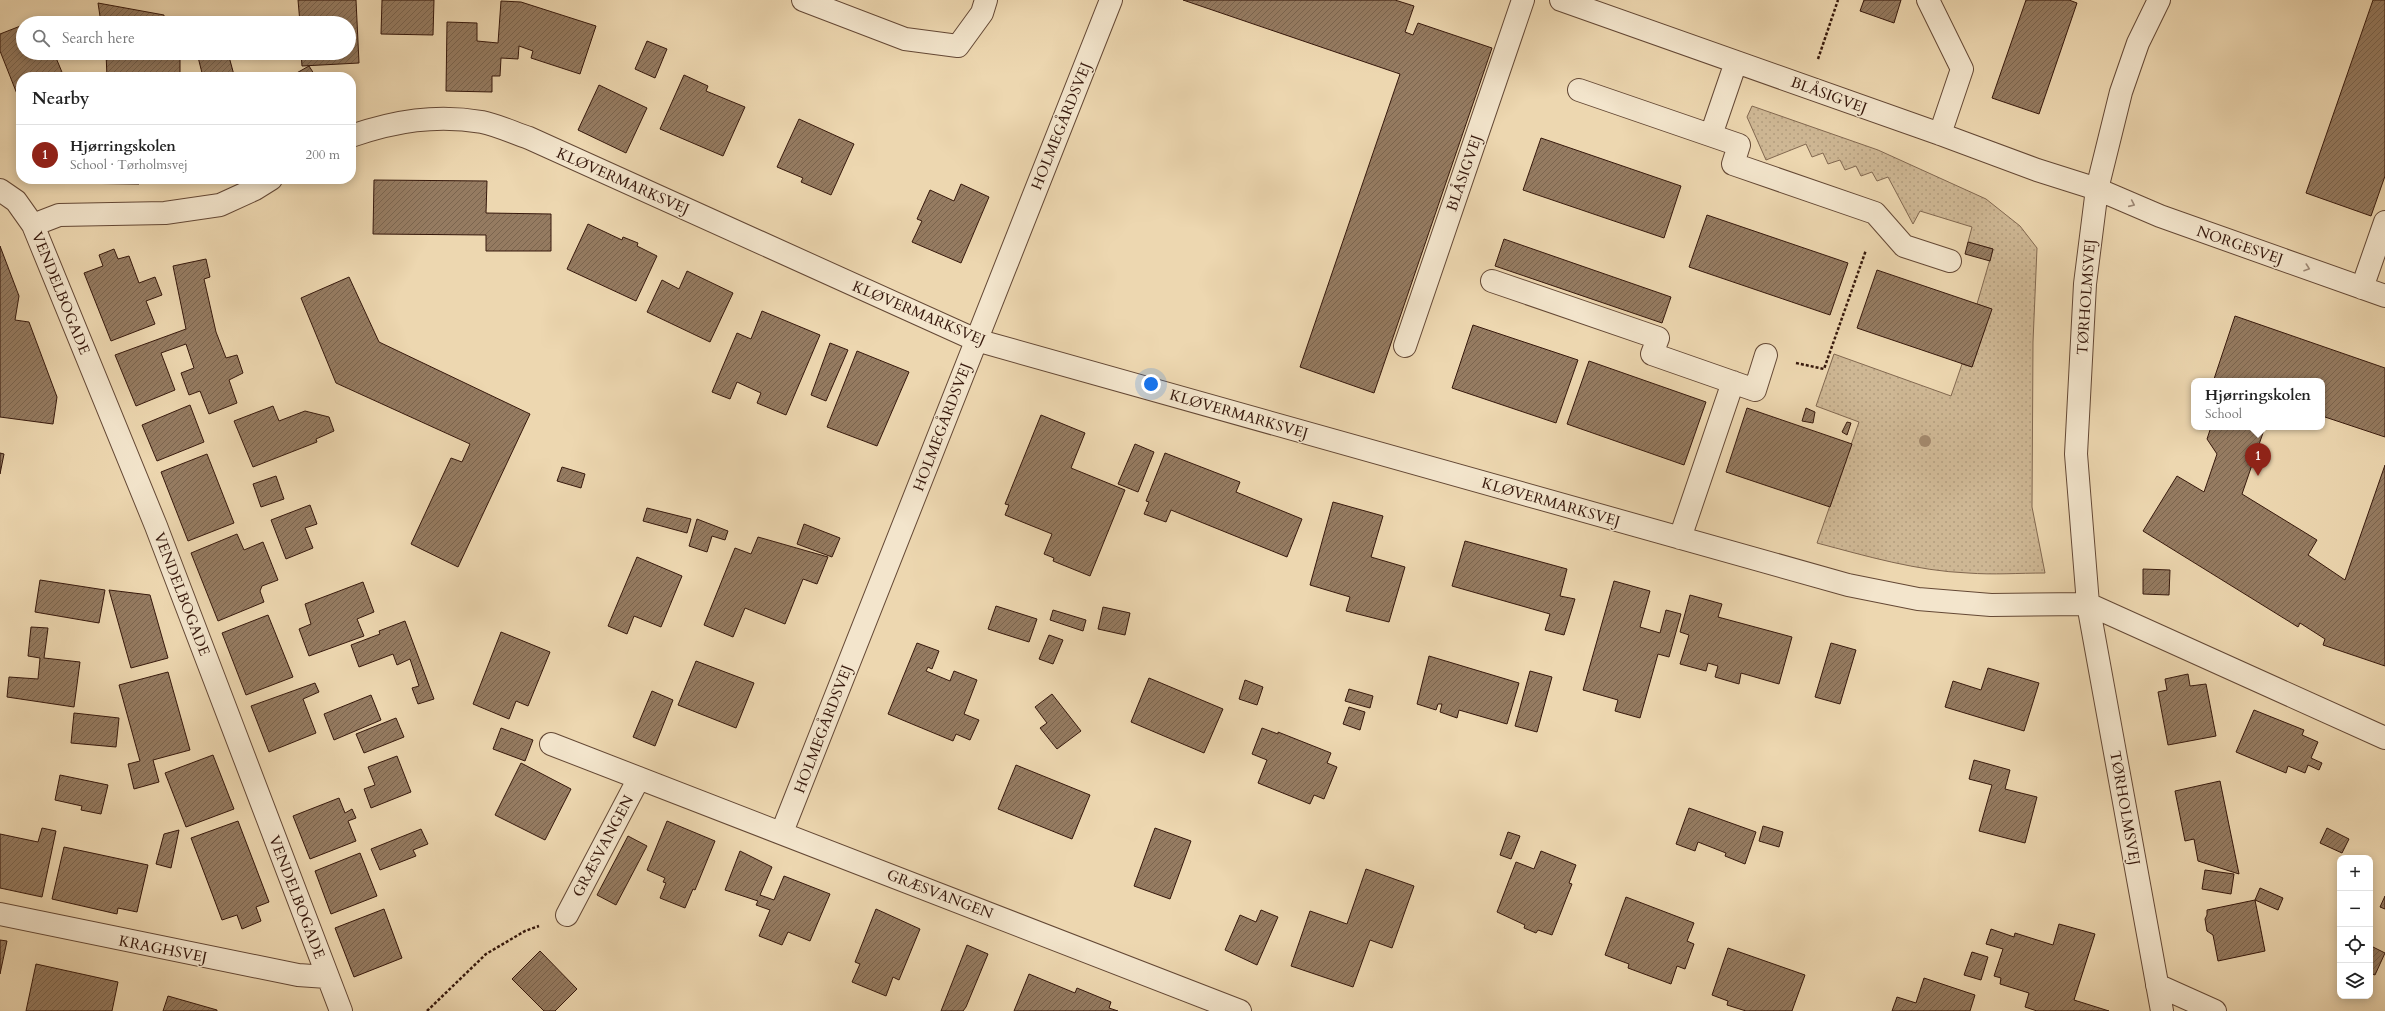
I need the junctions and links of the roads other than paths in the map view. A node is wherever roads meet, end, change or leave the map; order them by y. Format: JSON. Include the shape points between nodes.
{"nodes":[{"id":1,"x":802,"y":0,"type":"edge"},
{"id":2,"x":986,"y":0,"type":"edge"},
{"id":3,"x":1112,"y":0,"type":"edge"},
{"id":4,"x":1524,"y":0,"type":"edge"},
{"id":5,"x":1561,"y":0,"type":"edge"},
{"id":6,"x":1928,"y":0,"type":"edge"},
{"id":7,"x":2159,"y":0,"type":"edge"},
{"id":8,"x":1736,"y":62,"type":"junction"},
{"id":9,"x":1578,"y":90,"type":"dead end"},
{"id":10,"x":356,"y":134,"type":"edge"},
{"id":11,"x":1940,"y":134,"type":"junction"},
{"id":12,"x":1711,"y":135,"type":"junction"},
{"id":13,"x":263,"y":184,"type":"edge"},
{"id":14,"x":2097,"y":189,"type":"junction"},
{"id":15,"x":0,"y":190,"type":"edge"},
{"id":16,"x":2385,"y":222,"type":"edge"},
{"id":17,"x":33,"y":225,"type":"junction"},
{"id":18,"x":1950,"y":261,"type":"dead end"},
{"id":19,"x":1492,"y":281,"type":"dead end"},
{"id":20,"x":2362,"y":288,"type":"junction"},
{"id":21,"x":2385,"y":296,"type":"edge"},
{"id":22,"x":976,"y":340,"type":"junction"},
{"id":23,"x":1405,"y":346,"type":"dead end"},
{"id":24,"x":1766,"y":356,"type":"road end"},
{"id":25,"x":1733,"y":382,"type":"junction"},
{"id":26,"x":1680,"y":538,"type":"junction"},
{"id":27,"x":2088,"y":604,"type":"junction"},
{"id":28,"x":2385,"y":738,"type":"edge"},
{"id":29,"x":551,"y":744,"type":"dead end"},
{"id":30,"x":639,"y":778,"type":"junction"},
{"id":31,"x":782,"y":832,"type":"junction"},
{"id":32,"x":0,"y":914,"type":"edge"},
{"id":33,"x":567,"y":915,"type":"road end"},
{"id":34,"x":327,"y":977,"type":"junction"},
{"id":35,"x":2157,"y":986,"type":"junction"},
{"id":36,"x":340,"y":1011,"type":"edge"},
{"id":37,"x":1240,"y":1011,"type":"edge"},
{"id":38,"x":2162,"y":1011,"type":"edge"},
{"id":39,"x":2215,"y":1011,"type":"edge"}],
"edges":[{"from":1,"to":2,"type":"street","via":[[905,39],[958,46],[982,13]]},
{"from":3,"to":22,"type":"street","name":"HOLMEGÅRDSVEJ"},
{"from":4,"to":23,"type":"street","name":"BLÅSIGVEJ"},
{"from":5,"to":8,"type":"street","name":"BLÅSIGVEJ"},
{"from":6,"to":11,"type":"street","via":[[1962,69]]},
{"from":7,"to":14,"type":"street","name":"TØRHOLMSVEJ","via":[[2138,43],[2121,92]]},
{"from":8,"to":11,"type":"street","name":"BLÅSIGVEJ"},
{"from":8,"to":12,"type":"street"},
{"from":9,"to":12,"type":"street"},
{"from":10,"to":22,"type":"street","name":"KLØVERMARKSVEJ","via":[[378,127],[425,118],[483,122],[529,138]]},
{"from":11,"to":14,"type":"street","name":"BLÅSIGVEJ"},
{"from":12,"to":18,"type":"street","via":[[1739,145],[1733,164],[1875,213],[1904,246]]},
{"from":13,"to":17,"type":"street","via":[[220,205],[165,213],[59,215]]},
{"from":14,"to":20,"type":"street","name":"NORGESVEJ","one_way":true,"via":[[2160,216]]},
{"from":14,"to":27,"type":"street","name":"TØRHOLMSVEJ","via":[[2085,284],[2076,454]]},
{"from":15,"to":17,"type":"street","name":"VENDELBOGADE","via":[[16,201]]},
{"from":16,"to":20,"type":"street"},
{"from":17,"to":34,"type":"street","name":"VENDELBOGADE","via":[[156,526]]},
{"from":19,"to":25,"type":"street","via":[[1658,338],[1652,354]]},
{"from":20,"to":21,"type":"street","name":"NORGESVEJ"},
{"from":22,"to":26,"type":"street","name":"KLØVERMARKSVEJ"},
{"from":22,"to":31,"type":"street","name":"HOLMEGÅRDSVEJ"},
{"from":24,"to":25,"type":"street","via":[[1754,390]]},
{"from":25,"to":26,"type":"street"},
{"from":26,"to":27,"type":"street","name":"KLØVERMARKSVEJ","via":[[1848,585],[1918,598],[1991,605]]},
{"from":27,"to":28,"type":"street"},
{"from":27,"to":35,"type":"street","name":"TØRHOLMSVEJ"},
{"from":29,"to":30,"type":"street","name":"GRÆSVANGEN"},
{"from":30,"to":31,"type":"street","name":"GRÆSVANGEN"},
{"from":30,"to":33,"type":"street","name":"GRÆSVANGEN"},
{"from":31,"to":37,"type":"street","name":"GRÆSVANGEN"},
{"from":32,"to":34,"type":"street","name":"KRAGHSVEJ","via":[[298,975]]},
{"from":34,"to":36,"type":"street","name":"VENDELBOGADE"},
{"from":35,"to":38,"type":"street","name":"TØRHOLMSVEJ"},
{"from":35,"to":39,"type":"street"}]}
